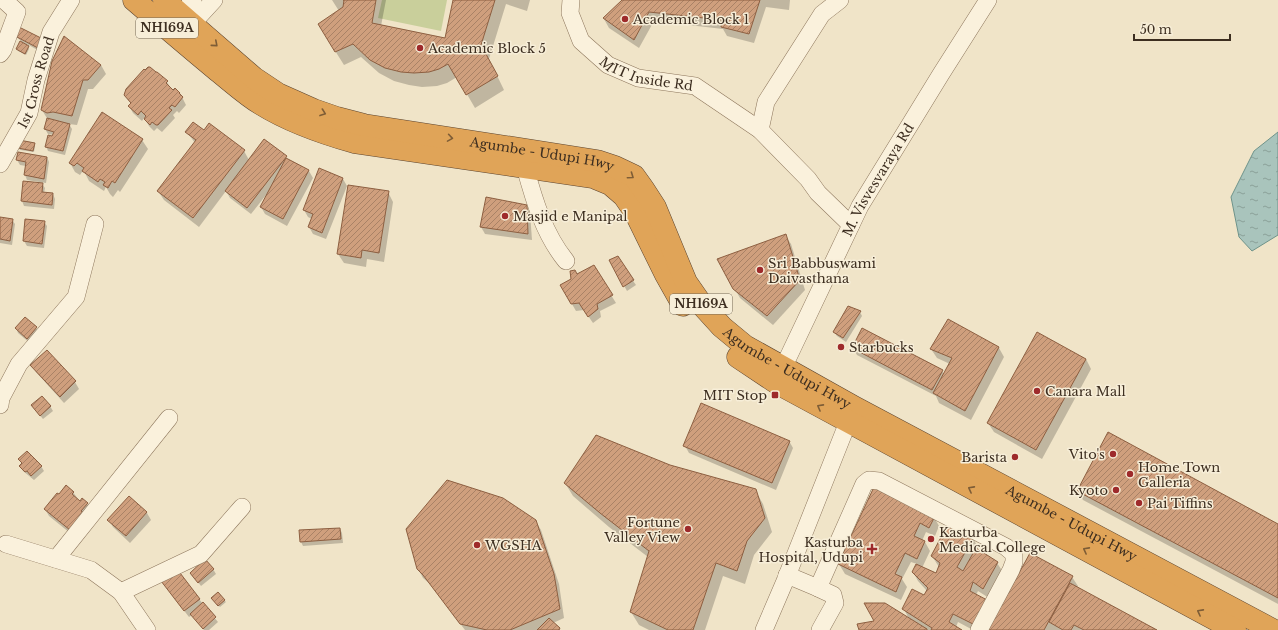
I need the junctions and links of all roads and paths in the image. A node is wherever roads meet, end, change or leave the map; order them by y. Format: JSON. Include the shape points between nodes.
{"nodes":[{"id":1,"x":71,"y":0,"type":"edge"},
{"id":2,"x":134,"y":0,"type":"edge"},
{"id":3,"x":164,"y":0,"type":"edge"},
{"id":4,"x":214,"y":0,"type":"edge"},
{"id":5,"x":571,"y":0,"type":"edge"},
{"id":6,"x":840,"y":0,"type":"edge"},
{"id":7,"x":988,"y":0,"type":"edge"},
{"id":8,"x":4,"y":3,"type":"edge"},
{"id":9,"x":822,"y":7,"type":"edge"},
{"id":10,"x":188,"y":13,"type":"edge"},
{"id":11,"x":0,"y":54,"type":"edge"},
{"id":12,"x":760,"y":130,"type":"junction"},
{"id":13,"x":0,"y":164,"type":"edge"},
{"id":14,"x":526,"y":167,"type":"junction"},
{"id":15,"x":818,"y":193,"type":"junction"},
{"id":16,"x":860,"y":206,"type":"junction"},
{"id":17,"x":95,"y":224,"type":"dead end"},
{"id":18,"x":851,"y":225,"type":"junction"},
{"id":19,"x":566,"y":261,"type":"dead end"},
{"id":20,"x":780,"y":376,"type":"junction"},
{"id":21,"x":0,"y":405,"type":"edge"},
{"id":22,"x":169,"y":418,"type":"dead end"},
{"id":23,"x":848,"y":422,"type":"junction"},
{"id":24,"x":242,"y":507,"type":"dead end"},
{"id":25,"x":2,"y":542,"type":"edge"},
{"id":26,"x":56,"y":559,"type":"junction"},
{"id":27,"x":787,"y":575,"type":"junction"},
{"id":28,"x":818,"y":588,"type":"junction"},
{"id":29,"x":121,"y":592,"type":"junction"},
{"id":30,"x":147,"y":630,"type":"edge"},
{"id":31,"x":764,"y":630,"type":"edge"},
{"id":32,"x":820,"y":630,"type":"edge"},
{"id":33,"x":979,"y":630,"type":"edge"},
{"id":34,"x":1235,"y":630,"type":"edge"},
{"id":35,"x":1273,"y":630,"type":"edge"}],
"edges":[{"from":1,"to":13,"type":"street","name":"1st Cross Road","via":[[51,32],[29,113]]},
{"from":2,"to":14,"type":"highway","name":"Agumbe - Udupi Hwy","number":"NH169A","via":[[242,91],[302,125],[354,142]]},
{"from":3,"to":10,"type":"highway","name":"Agumbe - Udupi Hwy","number":"NH169A"},
{"from":4,"to":10,"type":"street"},
{"from":5,"to":12,"type":"street","name":"MIT Inside Rd","via":[[570,13],[581,41],[608,65],[638,78],[695,86]]},
{"from":6,"to":9,"type":"street"},
{"from":7,"to":16,"type":"street","name":"M. Visvesvaraya Rd"},
{"from":8,"to":11,"type":"street","via":[[17,12]]},
{"from":9,"to":12,"type":"street","via":[[766,102]]},
{"from":10,"to":20,"type":"highway","name":"Agumbe - Udupi Hwy","number":"NH169A","one_way":true,"via":[[254,78],[296,102],[337,118],[364,125],[596,161],[634,176],[655,207],[686,282],[702,305],[722,327]]},
{"from":12,"to":15,"type":"street","name":"MIT Inside Rd","via":[[808,179]]},
{"from":14,"to":19,"type":"street","via":[[534,198],[544,222],[556,249]]},
{"from":14,"to":20,"type":"highway","name":"Agumbe - Udupi Hwy","number":"NH169A","via":[[593,176],[610,184],[624,196],[635,212],[676,296],[690,316],[742,360]]},
{"from":15,"to":16,"type":"street"},
{"from":15,"to":18,"type":"street","name":"MIT Inside Rd"},
{"from":16,"to":18,"type":"street","name":"M. Visvesvaraya Rd"},
{"from":17,"to":21,"type":"street","via":[[76,297],[19,364],[1,398]]},
{"from":18,"to":20,"type":"street","name":"M. Visvesvaraya Rd"},
{"from":23,"to":20,"type":"highway","name":"Agumbe - Udupi Hwy","number":"NH169A","one_way":true},
{"from":20,"to":35,"type":"highway","name":"Agumbe - Udupi Hwy","number":"NH169A"},
{"from":22,"to":26,"type":"street"},
{"from":23,"to":27,"type":"street"},
{"from":34,"to":23,"type":"highway","name":"Agumbe - Udupi Hwy","number":"NH169A","one_way":true},
{"from":24,"to":29,"type":"street","via":[[201,554]]},
{"from":25,"to":26,"type":"street"},
{"from":26,"to":29,"type":"street","via":[[91,570]]},
{"from":27,"to":28,"type":"street"},
{"from":27,"to":31,"type":"street"},
{"from":28,"to":32,"type":"street","via":[[833,596],[835,603]]},
{"from":28,"to":33,"type":"street","via":[[864,484],[869,480],[879,481],[1014,554],[1011,570]]},
{"from":29,"to":30,"type":"street"}]}
